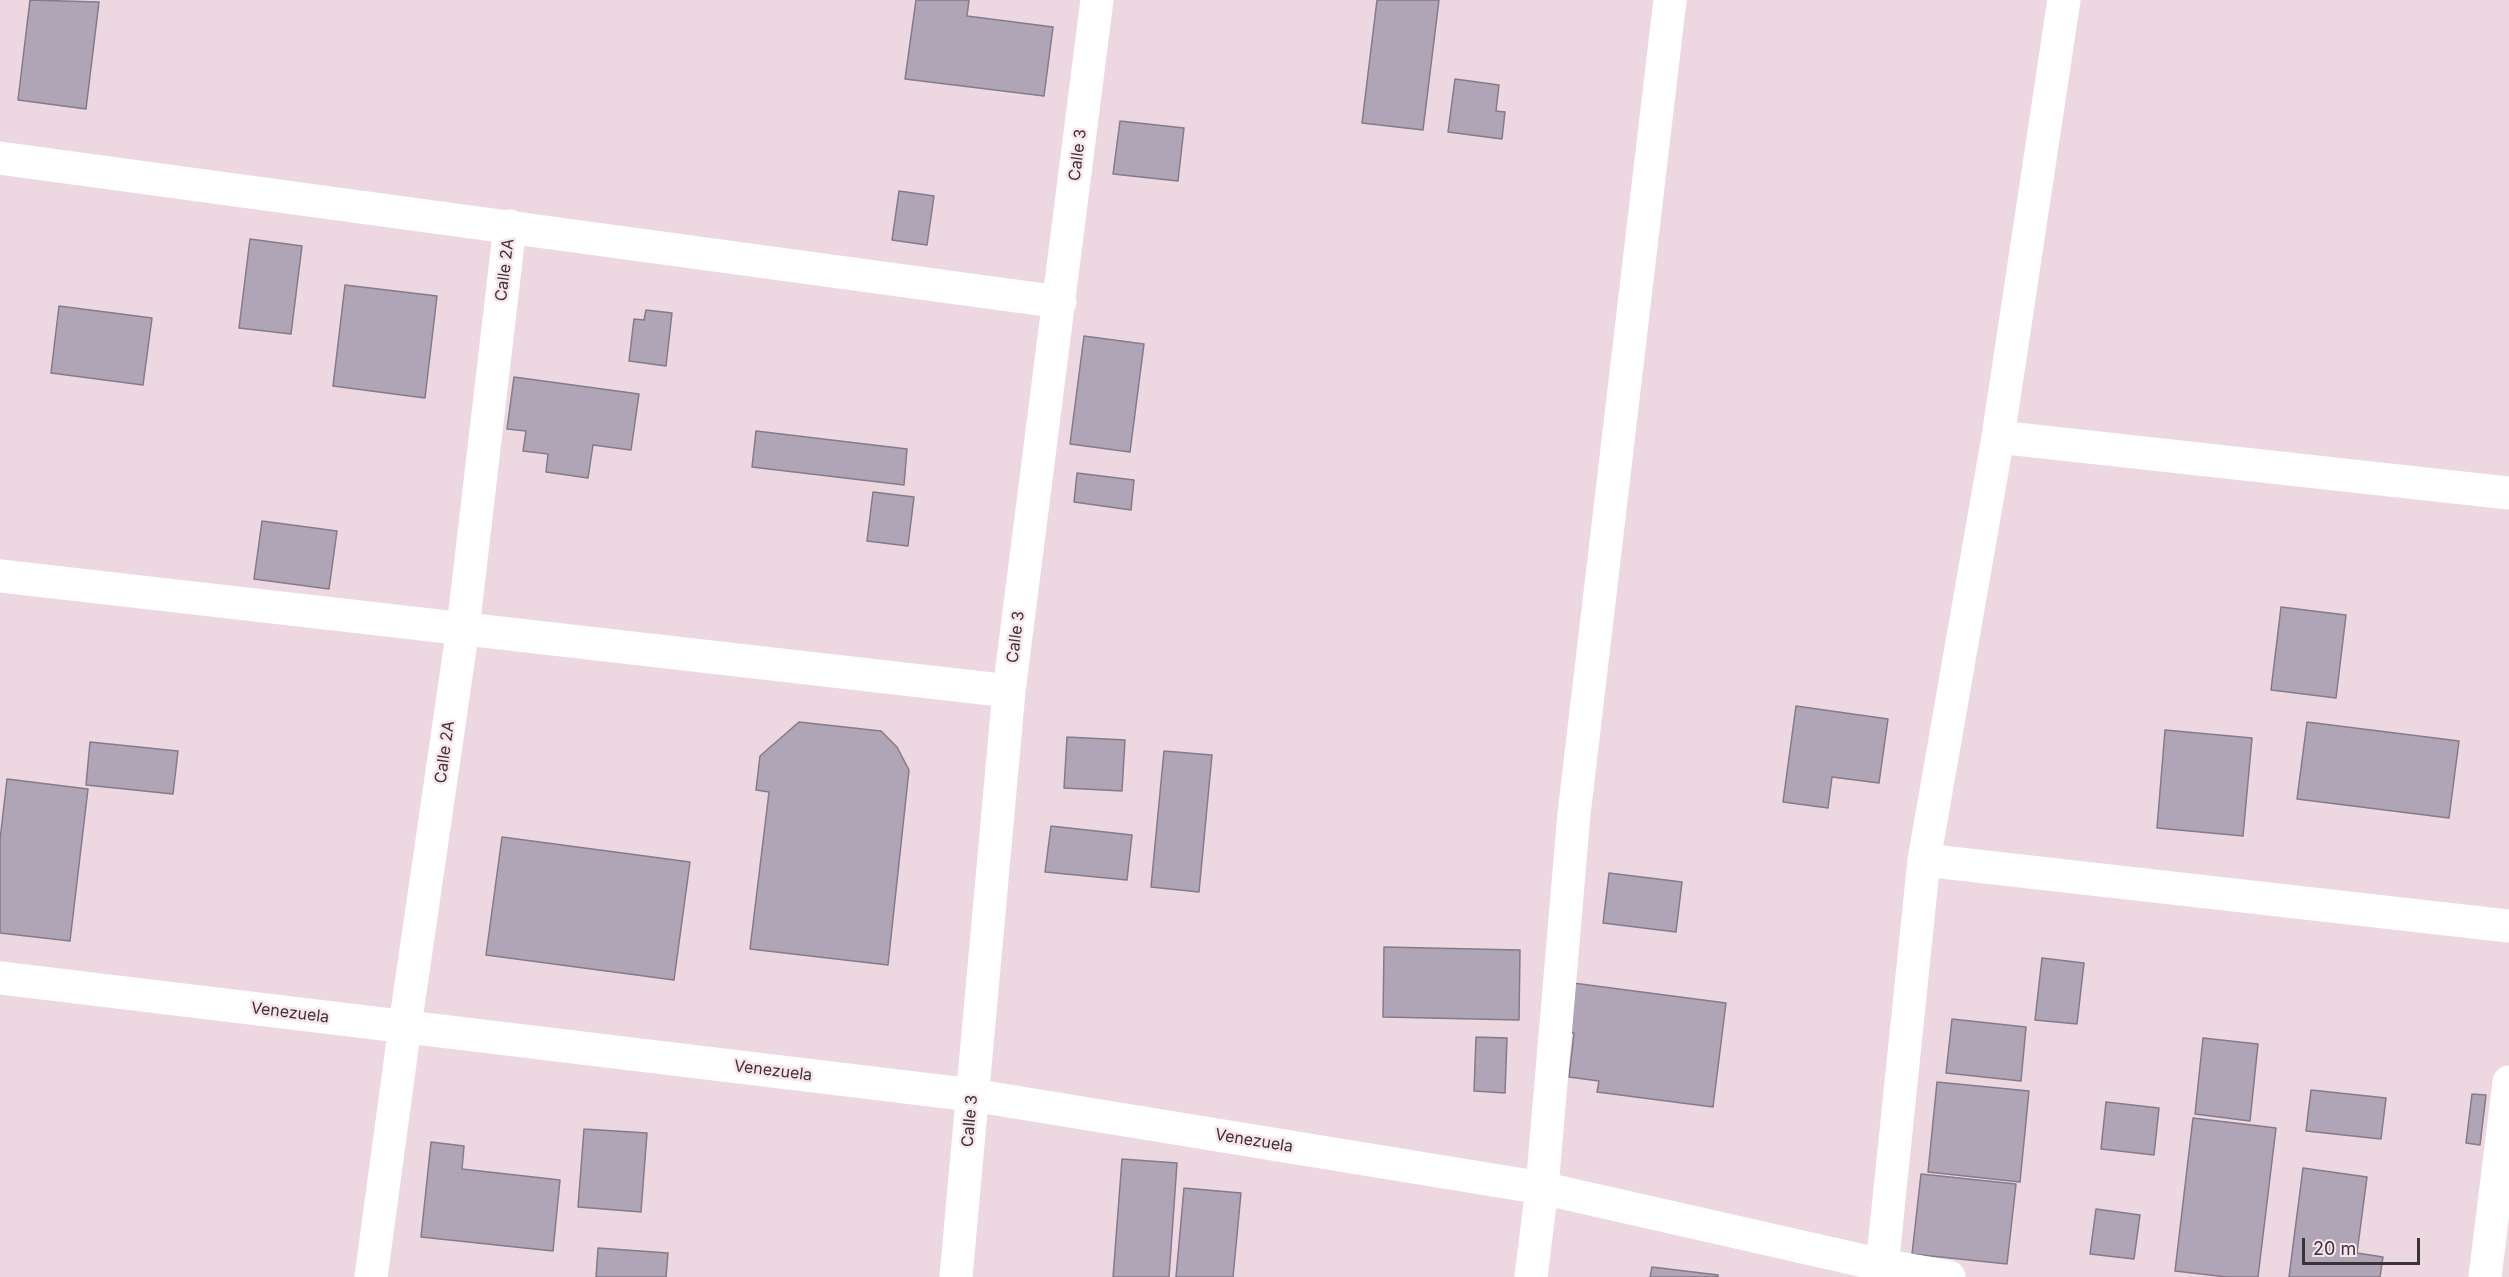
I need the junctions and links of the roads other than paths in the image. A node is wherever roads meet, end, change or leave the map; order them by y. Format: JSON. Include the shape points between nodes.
{"nodes":[{"id":1,"x":1097,"y":0,"type":"edge"},
{"id":2,"x":1670,"y":0,"type":"edge"},
{"id":3,"x":2064,"y":0,"type":"edge"},
{"id":4,"x":0,"y":158,"type":"edge"},
{"id":5,"x":510,"y":226,"type":"junction"},
{"id":6,"x":1060,"y":302,"type":"junction"},
{"id":7,"x":1998,"y":437,"type":"junction"},
{"id":8,"x":2509,"y":493,"type":"edge"},
{"id":9,"x":0,"y":576,"type":"edge"},
{"id":10,"x":463,"y":628,"type":"junction"},
{"id":11,"x":1009,"y":691,"type":"junction"},
{"id":12,"x":1924,"y":860,"type":"junction"},
{"id":13,"x":2509,"y":926,"type":"edge"},
{"id":14,"x":0,"y":978,"type":"edge"},
{"id":15,"x":405,"y":1026,"type":"junction"},
{"id":16,"x":2509,"y":1082,"type":"edge"},
{"id":17,"x":972,"y":1095,"type":"junction"},
{"id":18,"x":1542,"y":1188,"type":"junction"},
{"id":19,"x":1881,"y":1271,"type":"edge"},
{"id":20,"x":371,"y":1277,"type":"edge"},
{"id":21,"x":956,"y":1277,"type":"edge"},
{"id":22,"x":1531,"y":1277,"type":"edge"},
{"id":23,"x":1949,"y":1277,"type":"edge"},
{"id":24,"x":2485,"y":1277,"type":"edge"}],
"edges":[{"from":1,"to":6,"type":"street","name":"Calle 3"},
{"from":2,"to":18,"type":"street","via":[[1574,813]]},
{"from":3,"to":7,"type":"street"},
{"from":4,"to":5,"type":"street"},
{"from":5,"to":6,"type":"street"},
{"from":5,"to":10,"type":"street","name":"Calle 2A"},
{"from":6,"to":11,"type":"street","name":"Calle 3"},
{"from":7,"to":8,"type":"street"},
{"from":7,"to":12,"type":"street"},
{"from":9,"to":10,"type":"street"},
{"from":10,"to":11,"type":"street"},
{"from":10,"to":15,"type":"street","name":"Calle 2A"},
{"from":11,"to":17,"type":"street","name":"Calle 3"},
{"from":12,"to":13,"type":"street"},
{"from":12,"to":19,"type":"street"},
{"from":14,"to":15,"type":"street","name":"Venezuela"},
{"from":15,"to":17,"type":"street","name":"Venezuela"},
{"from":15,"to":20,"type":"street","name":"Calle 2A"},
{"from":16,"to":24,"type":"street"},
{"from":17,"to":18,"type":"street","name":"Venezuela"},
{"from":17,"to":21,"type":"street","name":"Calle 3"},
{"from":18,"to":19,"type":"street","name":"Venezuela"},
{"from":18,"to":22,"type":"street"},
{"from":19,"to":23,"type":"street","name":"Venezuela"}]}
